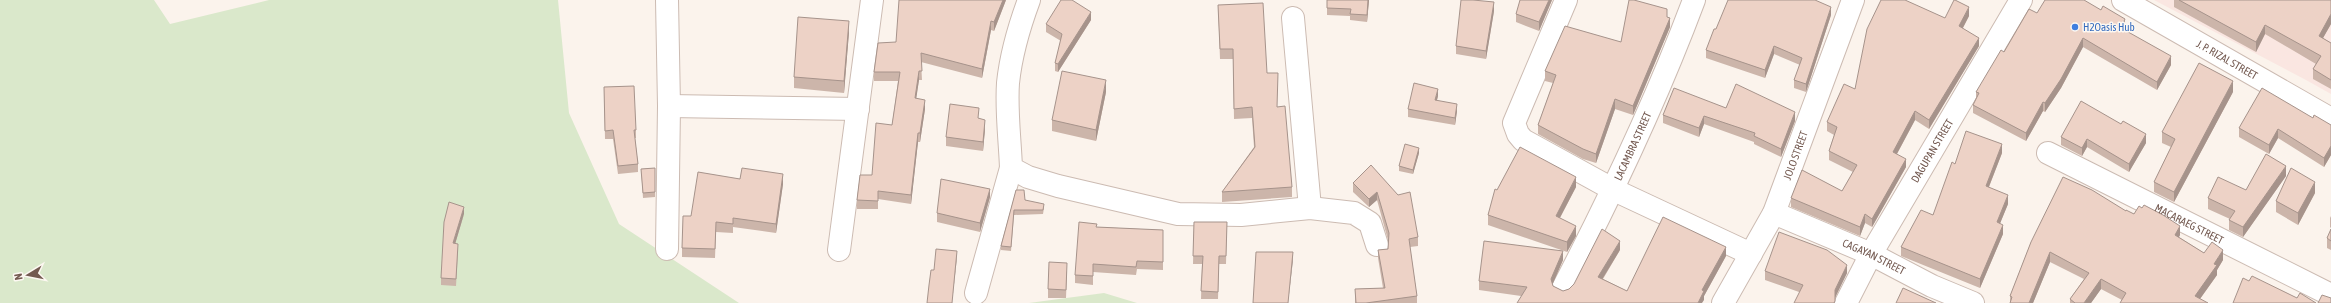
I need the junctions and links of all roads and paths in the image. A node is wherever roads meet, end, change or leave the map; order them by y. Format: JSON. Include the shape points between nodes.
{"nodes":[{"id":1,"x":667,"y":0,"type":"edge"},
{"id":2,"x":872,"y":0,"type":"edge"},
{"id":3,"x":1029,"y":0,"type":"edge"},
{"id":4,"x":1566,"y":0,"type":"edge"},
{"id":5,"x":1694,"y":0,"type":"edge"},
{"id":6,"x":1853,"y":0,"type":"edge"},
{"id":7,"x":2020,"y":0,"type":"edge"},
{"id":8,"x":2123,"y":0,"type":"edge"},
{"id":9,"x":1293,"y":18,"type":"dead end"},
{"id":10,"x":669,"y":106,"type":"junction"},
{"id":11,"x":858,"y":109,"type":"junction"},
{"id":12,"x":2331,"y":120,"type":"edge"},
{"id":13,"x":2048,"y":153,"type":"dead end"},
{"id":14,"x":1012,"y":168,"type":"junction"},
{"id":15,"x":1614,"y":190,"type":"junction"},
{"id":16,"x":1310,"y":208,"type":"junction"},
{"id":17,"x":1774,"y":213,"type":"junction"},
{"id":18,"x":1377,"y":245,"type":"dead end"},
{"id":19,"x":667,"y":249,"type":"dead end"},
{"id":20,"x":839,"y":250,"type":"dead end"},
{"id":21,"x":1751,"y":254,"type":"junction"},
{"id":22,"x":1871,"y":254,"type":"junction"},
{"id":23,"x":1563,"y":288,"type":"dead end"},
{"id":24,"x":976,"y":293,"type":"dead end"},
{"id":25,"x":2331,"y":295,"type":"edge"},
{"id":26,"x":1723,"y":303,"type":"edge"},
{"id":27,"x":1846,"y":303,"type":"edge"},
{"id":28,"x":1973,"y":303,"type":"edge"}],
"edges":[{"from":1,"to":10,"type":"street"},
{"from":2,"to":11,"type":"street"},
{"from":3,"to":14,"type":"street","via":[[1014,45],[1008,83]]},
{"from":4,"to":15,"type":"street","via":[[1514,123],[1523,140]]},
{"from":5,"to":15,"type":"street","name":"LACAMBRA STREET","via":[[1678,45]]},
{"from":6,"to":17,"type":"street","name":"JOLO STREET"},
{"from":7,"to":22,"type":"street","name":"DAGUPAN STREET"},
{"from":8,"to":12,"type":"street","name":"J. P. RIZAL STREET"},
{"from":9,"to":16,"type":"street"},
{"from":10,"to":11,"type":"street"},
{"from":10,"to":19,"type":"street"},
{"from":11,"to":20,"type":"street"},
{"from":13,"to":25,"type":"street","name":"MACARAEG STREET"},
{"from":14,"to":16,"type":"street","via":[[1028,177],[1058,186],[1178,214],[1241,215]]},
{"from":14,"to":24,"type":"street"},
{"from":15,"to":21,"type":"street"},
{"from":15,"to":23,"type":"street","name":"LACAMBRA STREET"},
{"from":16,"to":18,"type":"street","via":[[1354,213],[1370,223]]},
{"from":17,"to":21,"type":"street","name":"JOLO STREET"},
{"from":17,"to":22,"type":"street","name":"CAGAYAN STREET"},
{"from":21,"to":26,"type":"street","name":"JOLO STREET"},
{"from":22,"to":27,"type":"street","name":"DAGUPAN STREET"},
{"from":22,"to":28,"type":"street","name":"CAGAYAN STREET","via":[[1932,286]]}]}
